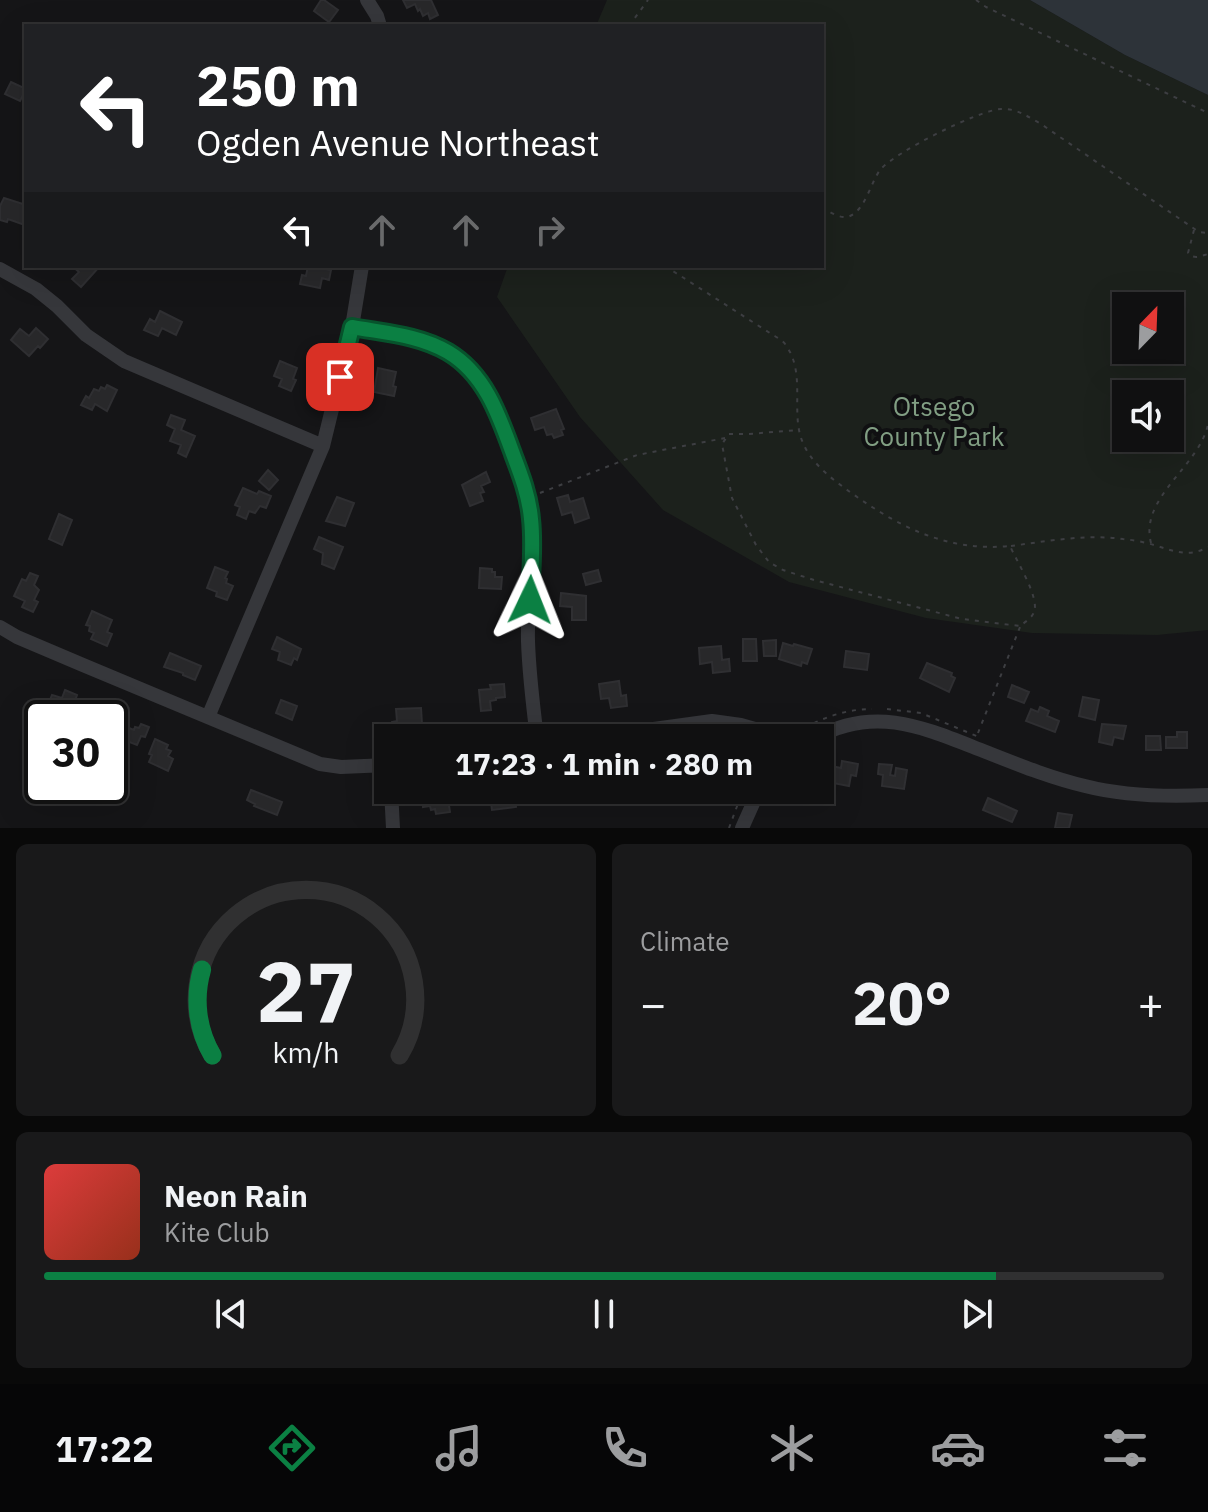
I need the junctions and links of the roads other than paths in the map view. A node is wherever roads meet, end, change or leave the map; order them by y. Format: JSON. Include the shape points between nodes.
{"nodes":[{"id":1,"x":367,"y":0,"type":"edge"},
{"id":2,"x":378,"y":21,"type":"edge"},
{"id":3,"x":362,"y":268,"type":"edge"},
{"id":4,"x":0,"y":269,"type":"edge"},
{"id":5,"x":352,"y":327,"type":"junction"},
{"id":6,"x":323,"y":446,"type":"junction"},
{"id":7,"x":0,"y":627,"type":"edge"},
{"id":8,"x":208,"y":717,"type":"junction"},
{"id":9,"x":536,"y":724,"type":"edge"},
{"id":10,"x":690,"y":724,"type":"edge"},
{"id":11,"x":737,"y":724,"type":"edge"},
{"id":12,"x":834,"y":729,"type":"edge"},
{"id":13,"x":374,"y":765,"type":"edge"},
{"id":14,"x":1208,"y":795,"type":"edge"},
{"id":15,"x":392,"y":804,"type":"edge"},
{"id":16,"x":753,"y":804,"type":"edge"},
{"id":17,"x":393,"y":828,"type":"edge"},
{"id":18,"x":742,"y":828,"type":"edge"}],
"edges":[{"from":1,"to":2,"type":"street"},
{"from":3,"to":5,"type":"street"},
{"from":4,"to":6,"type":"street","via":[[36,289],[124,361]]},
{"from":5,"to":6,"type":"street"},
{"from":5,"to":9,"type":"street","via":[[433,344],[464,363],[495,406],[528,498],[533,537],[528,640]]},
{"from":6,"to":8,"type":"street"},
{"from":7,"to":8,"type":"street"},
{"from":8,"to":13,"type":"street","via":[[330,767]]},
{"from":10,"to":11,"type":"street"},
{"from":12,"to":14,"type":"street","via":[[850,723],[908,724],[1087,787],[1147,795]]},
{"from":15,"to":17,"type":"street"},
{"from":16,"to":18,"type":"street"}]}
